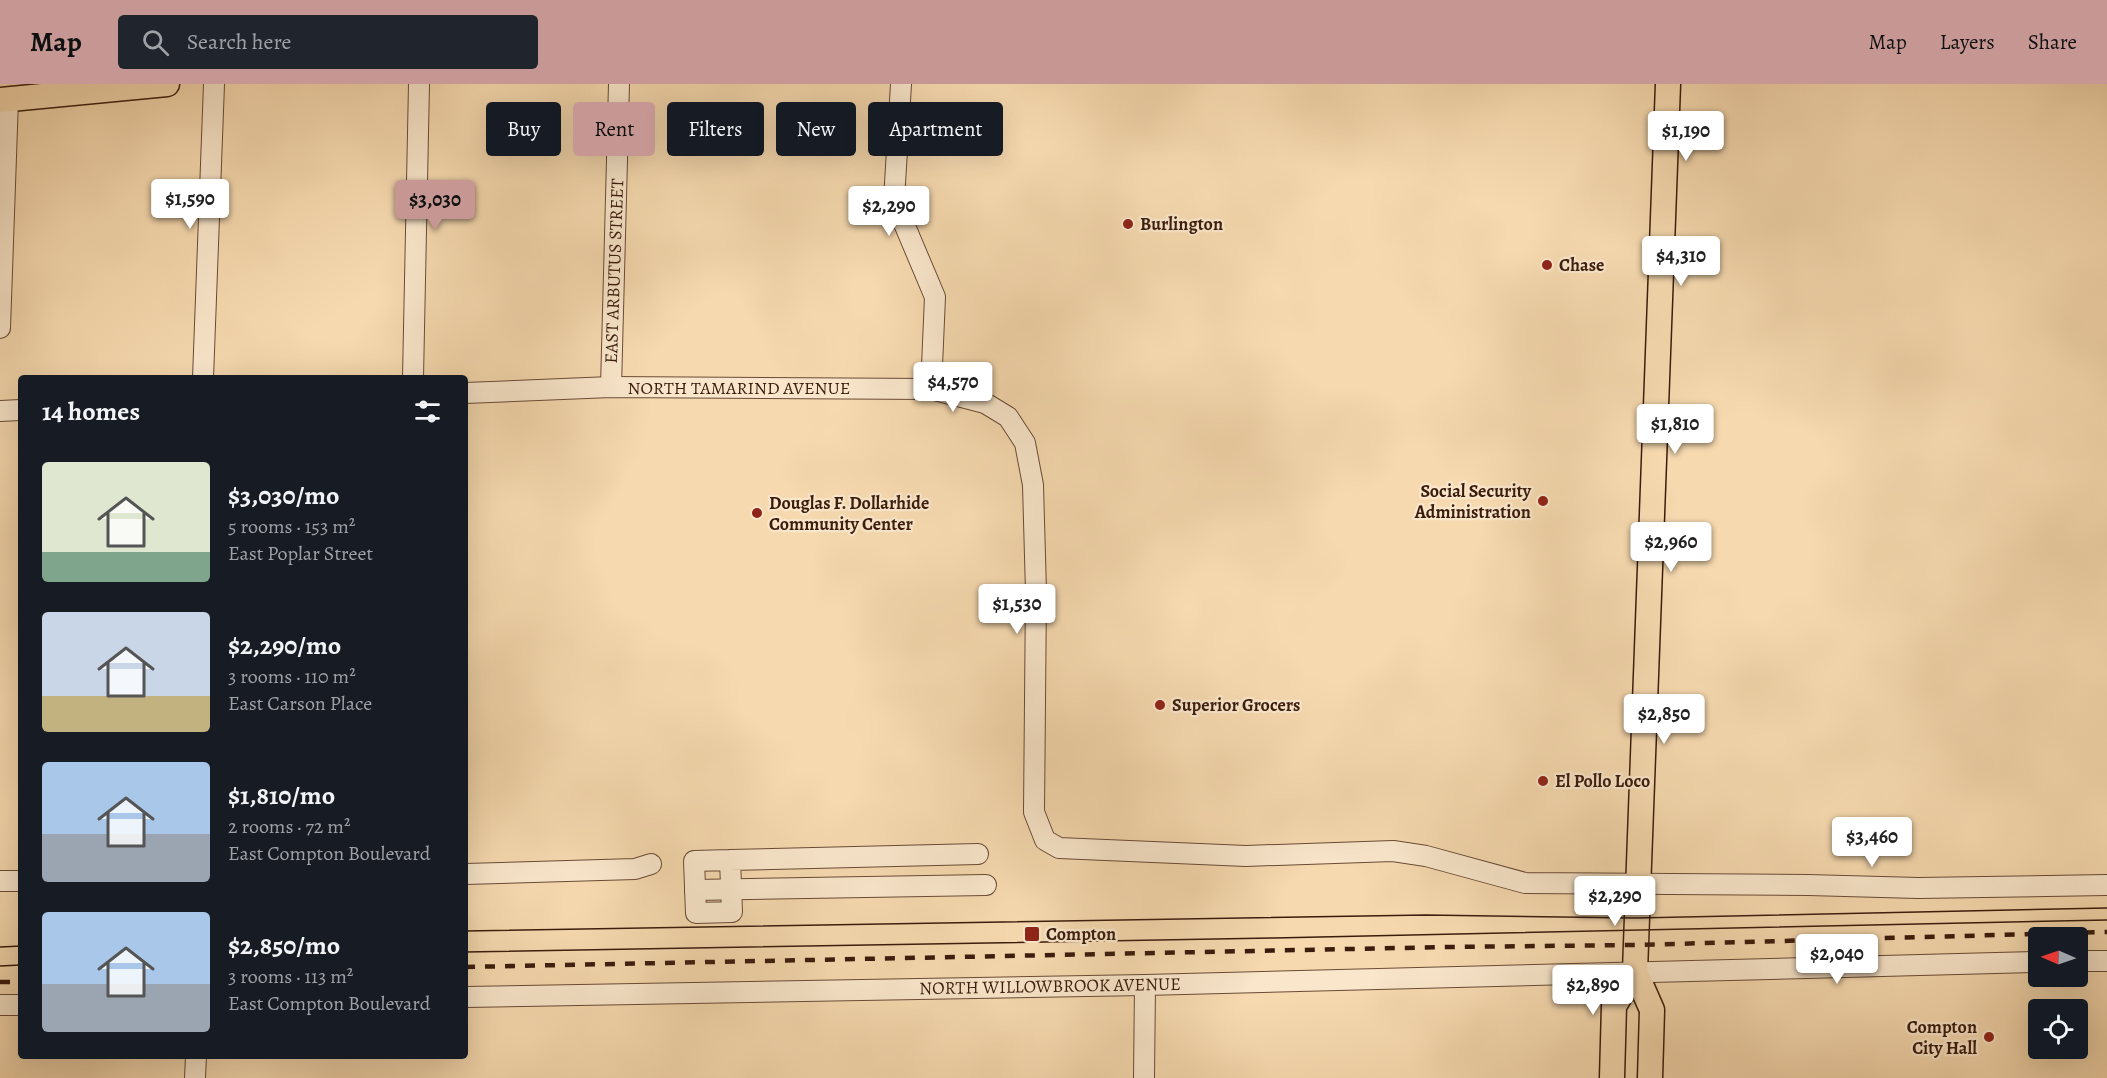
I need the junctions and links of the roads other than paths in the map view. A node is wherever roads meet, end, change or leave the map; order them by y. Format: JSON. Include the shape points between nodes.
{"nodes":[{"id":1,"x":167,"y":84,"type":"edge"},
{"id":2,"x":214,"y":84,"type":"edge"},
{"id":3,"x":419,"y":84,"type":"edge"},
{"id":4,"x":619,"y":84,"type":"edge"},
{"id":5,"x":901,"y":84,"type":"edge"},
{"id":6,"x":1668,"y":84,"type":"edge"},
{"id":7,"x":4,"y":100,"type":"edge"},
{"id":8,"x":0,"y":328,"type":"edge"},
{"id":9,"x":203,"y":375,"type":"edge"},
{"id":10,"x":413,"y":375,"type":"edge"},
{"id":11,"x":611,"y":387,"type":"junction"},
{"id":12,"x":931,"y":389,"type":"junction"},
{"id":13,"x":468,"y":393,"type":"edge"},
{"id":14,"x":18,"y":410,"type":"edge"},
{"id":15,"x":0,"y":411,"type":"edge"},
{"id":16,"x":978,"y":854,"type":"dead end"},
{"id":17,"x":730,"y":860,"type":"junction"},
{"id":18,"x":651,"y":864,"type":"dead end"},
{"id":19,"x":468,"y":874,"type":"edge"},
{"id":20,"x":0,"y":881,"type":"edge"},
{"id":21,"x":18,"y":881,"type":"edge"},
{"id":22,"x":986,"y":885,"type":"dead end"},
{"id":23,"x":1637,"y":885,"type":"junction"},
{"id":24,"x":2107,"y":885,"type":"edge"},
{"id":25,"x":731,"y":889,"type":"junction"},
{"id":26,"x":2088,"y":961,"type":"edge"},
{"id":27,"x":2107,"y":961,"type":"edge"},
{"id":28,"x":2028,"y":962,"type":"edge"},
{"id":29,"x":1635,"y":971,"type":"junction"},
{"id":30,"x":1145,"y":985,"type":"junction"},
{"id":31,"x":468,"y":997,"type":"edge"},
{"id":32,"x":0,"y":1005,"type":"edge"},
{"id":33,"x":18,"y":1005,"type":"edge"},
{"id":34,"x":196,"y":1059,"type":"edge"},
{"id":35,"x":195,"y":1078,"type":"edge"},
{"id":36,"x":1143,"y":1078,"type":"edge"},
{"id":37,"x":1612,"y":1078,"type":"edge"},
{"id":38,"x":1650,"y":1078,"type":"edge"}],
"edges":[{"from":1,"to":7,"type":"main road"},
{"from":2,"to":9,"type":"street"},
{"from":3,"to":10,"type":"street"},
{"from":4,"to":11,"type":"street","name":"EAST ARBUTUS STREET"},
{"from":5,"to":12,"type":"street","via":[[894,200],[935,297]]},
{"from":6,"to":23,"type":"main road"},
{"from":7,"to":8,"type":"street"},
{"from":11,"to":12,"type":"street","name":"NORTH TAMARIND AVENUE"},
{"from":11,"to":13,"type":"street","name":"NORTH TAMARIND AVENUE"},
{"from":12,"to":23,"type":"street","name":"NORTH TAMARIND AVENUE","via":[[985,403],[1008,417],[1025,443],[1033,485],[1036,592],[1034,812],[1045,840],[1059,848],[1246,856],[1393,851],[1525,883]]},
{"from":14,"to":15,"type":"street"},
{"from":16,"to":17,"type":"street"},
{"from":17,"to":25,"type":"street"},
{"from":17,"to":25,"type":"street","via":[[694,861],[696,913],[732,912]]},
{"from":18,"to":19,"type":"street","via":[[635,870]]},
{"from":20,"to":21,"type":"street"},
{"from":22,"to":25,"type":"street"},
{"from":23,"to":24,"type":"street"},
{"from":23,"to":29,"type":"main road"},
{"from":26,"to":27,"type":"street"},
{"from":28,"to":29,"type":"street","name":"NORTH WILLOWBROOK AVENUE"},
{"from":29,"to":30,"type":"street","name":"NORTH WILLOWBROOK AVENUE"},
{"from":29,"to":37,"type":"main road","via":[[1614,1006]]},
{"from":29,"to":38,"type":"main road","via":[[1652,1010]]},
{"from":30,"to":31,"type":"street","name":"NORTH WILLOWBROOK AVENUE"},
{"from":30,"to":36,"type":"street"},
{"from":32,"to":33,"type":"street"},
{"from":34,"to":35,"type":"street"}]}
